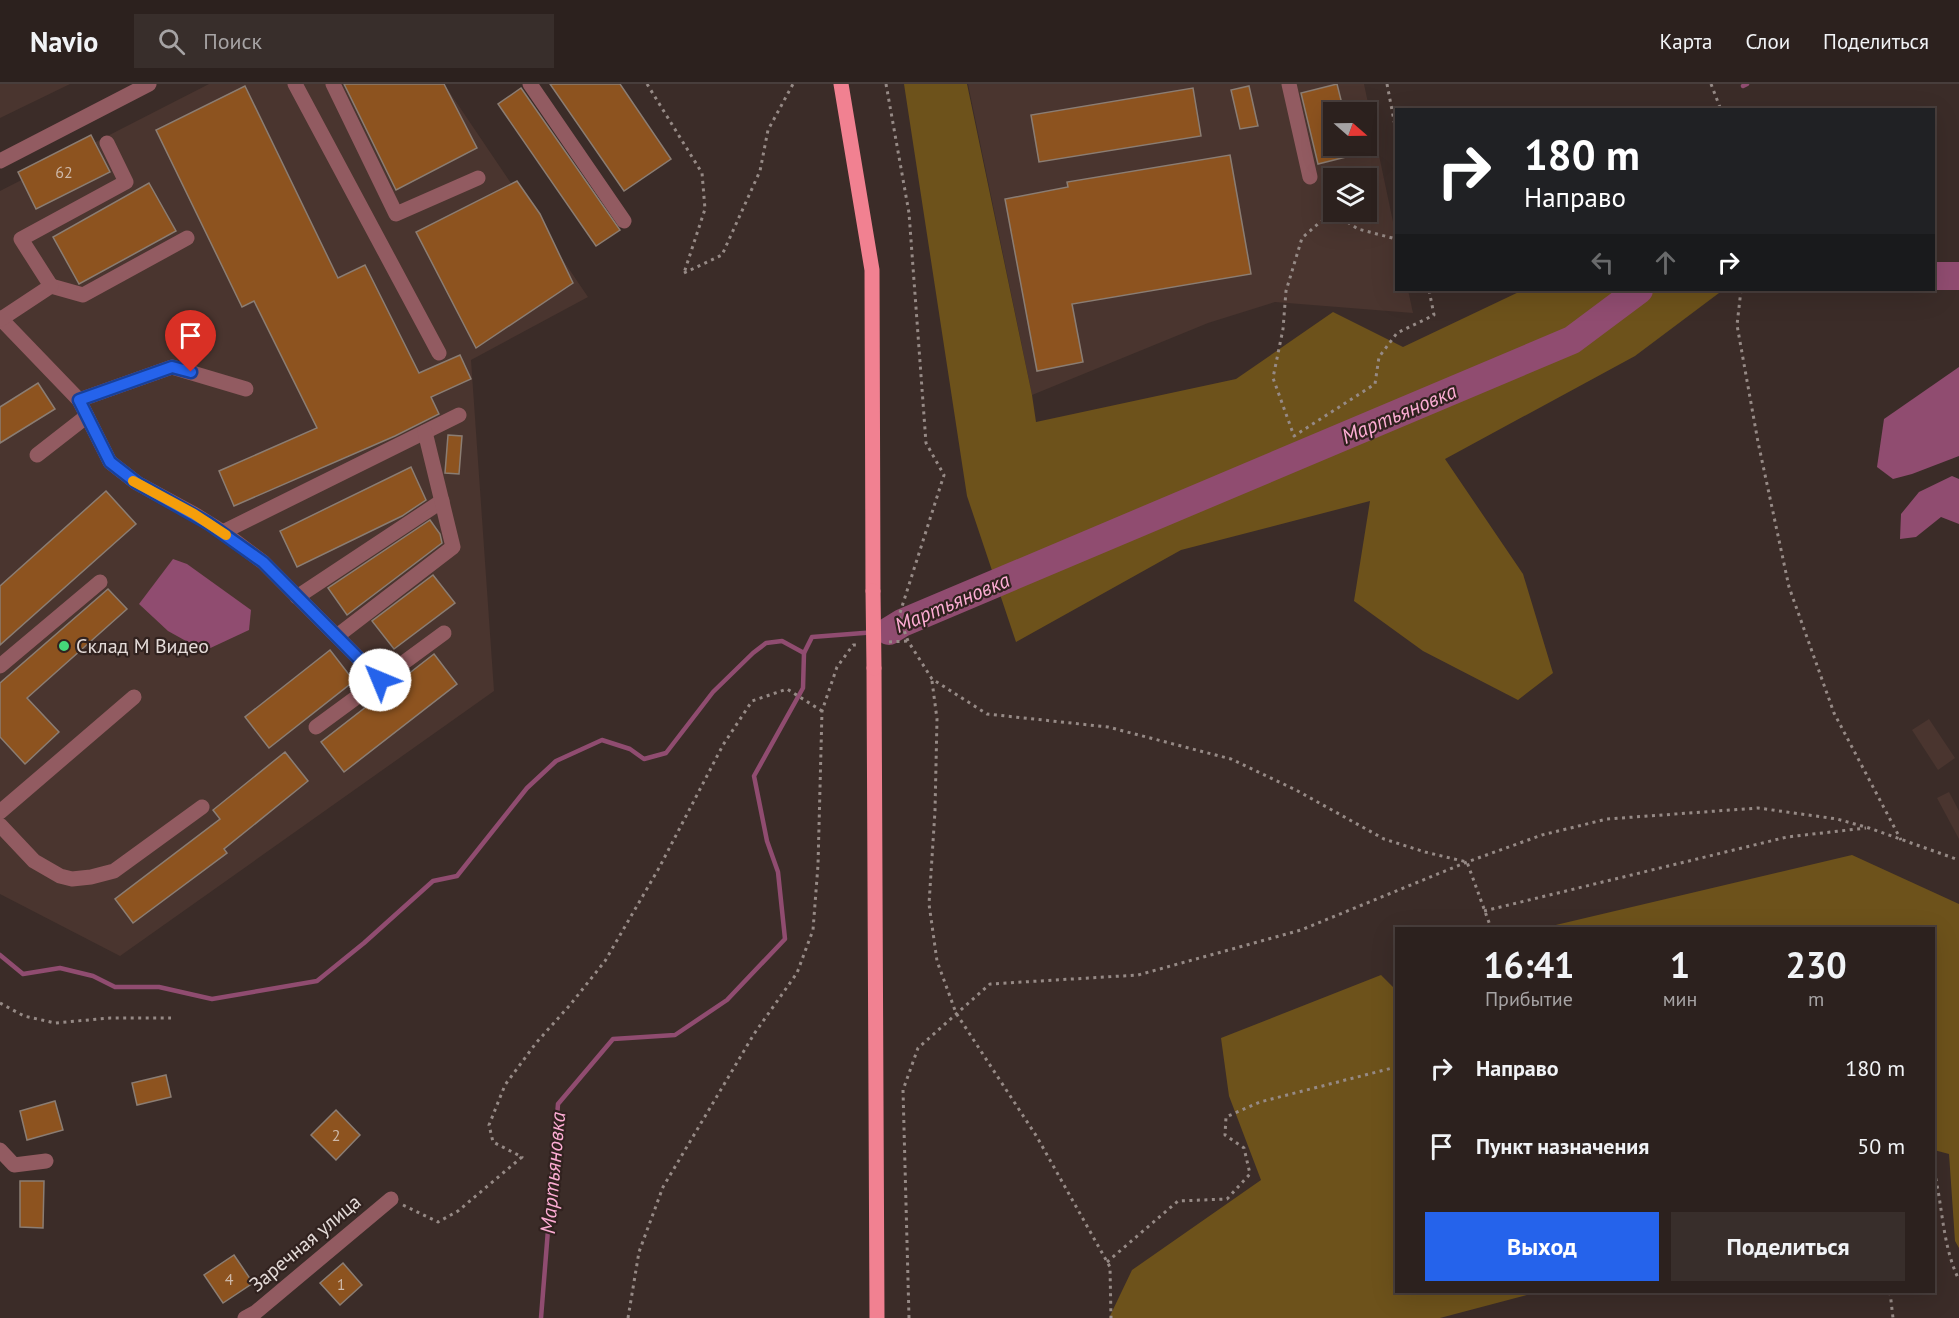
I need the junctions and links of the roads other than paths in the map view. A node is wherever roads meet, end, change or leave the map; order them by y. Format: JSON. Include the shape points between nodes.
{"nodes":[{"id":1,"x":149,"y":84,"type":"edge"},
{"id":2,"x":295,"y":84,"type":"edge"},
{"id":3,"x":333,"y":84,"type":"edge"},
{"id":4,"x":530,"y":84,"type":"edge"},
{"id":5,"x":841,"y":84,"type":"edge"},
{"id":6,"x":1290,"y":84,"type":"edge"},
{"id":7,"x":107,"y":143,"type":"dead end"},
{"id":8,"x":0,"y":161,"type":"edge"},
{"id":9,"x":1310,"y":177,"type":"road end"},
{"id":10,"x":478,"y":178,"type":"dead end"},
{"id":11,"x":396,"y":214,"type":"junction"},
{"id":12,"x":624,"y":221,"type":"dead end"},
{"id":13,"x":372,"y":229,"type":"junction"},
{"id":14,"x":187,"y":238,"type":"dead end"},
{"id":15,"x":51,"y":286,"type":"junction"},
{"id":16,"x":1,"y":319,"type":"edge"},
{"id":17,"x":439,"y":353,"type":"dead end"},
{"id":18,"x":246,"y":389,"type":"dead end"},
{"id":19,"x":79,"y":400,"type":"junction"},
{"id":20,"x":459,"y":415,"type":"dead end"},
{"id":21,"x":87,"y":416,"type":"junction"},
{"id":22,"x":425,"y":432,"type":"junction"},
{"id":23,"x":37,"y":455,"type":"dead end"},
{"id":24,"x":442,"y":501,"type":"junction"},
{"id":25,"x":223,"y":532,"type":"junction"},
{"id":26,"x":100,"y":582,"type":"dead end"},
{"id":27,"x":297,"y":597,"type":"junction"},
{"id":28,"x":444,"y":633,"type":"dead end"},
{"id":29,"x":337,"y":636,"type":"junction"},
{"id":30,"x":0,"y":666,"type":"edge"},
{"id":31,"x":380,"y":680,"type":"junction"},
{"id":32,"x":134,"y":697,"type":"dead end"},
{"id":33,"x":316,"y":727,"type":"dead end"},
{"id":34,"x":202,"y":807,"type":"dead end"},
{"id":35,"x":0,"y":812,"type":"edge"},
{"id":36,"x":0,"y":825,"type":"edge"},
{"id":37,"x":0,"y":1150,"type":"edge"},
{"id":38,"x":46,"y":1161,"type":"dead end"},
{"id":39,"x":391,"y":1199,"type":"road end"},
{"id":40,"x":245,"y":1318,"type":"edge"},
{"id":41,"x":878,"y":1318,"type":"edge"}],
"edges":[{"from":1,"to":8,"type":"street"},
{"from":2,"to":13,"type":"street"},
{"from":3,"to":11,"type":"street"},
{"from":4,"to":12,"type":"street"},
{"from":5,"to":41,"type":"main road","bridge":true,"via":[[872,270]]},
{"from":6,"to":9,"type":"street"},
{"from":7,"to":15,"type":"street","via":[[126,183],[21,239]]},
{"from":10,"to":11,"type":"street"},
{"from":11,"to":13,"type":"street"},
{"from":13,"to":17,"type":"street"},
{"from":14,"to":15,"type":"street","via":[[83,295]]},
{"from":15,"to":16,"type":"street"},
{"from":16,"to":19,"type":"street"},
{"from":18,"to":19,"type":"street","via":[[172,367]]},
{"from":19,"to":21,"type":"street"},
{"from":20,"to":22,"type":"street"},
{"from":21,"to":23,"type":"street"},
{"from":21,"to":25,"type":"street","via":[[110,462],[137,483]]},
{"from":22,"to":24,"type":"street"},
{"from":22,"to":25,"type":"street"},
{"from":24,"to":27,"type":"street"},
{"from":24,"to":29,"type":"street","via":[[453,547]]},
{"from":25,"to":27,"type":"street","via":[[263,562]]},
{"from":26,"to":30,"type":"street"},
{"from":27,"to":29,"type":"street"},
{"from":28,"to":31,"type":"street"},
{"from":29,"to":31,"type":"street"},
{"from":31,"to":33,"type":"street"},
{"from":32,"to":35,"type":"street"},
{"from":34,"to":36,"type":"street","via":[[114,871],[72,879],[34,861]]},
{"from":37,"to":38,"type":"street","via":[[14,1165]]},
{"from":39,"to":40,"type":"street","name":"Заречная улица"}]}
